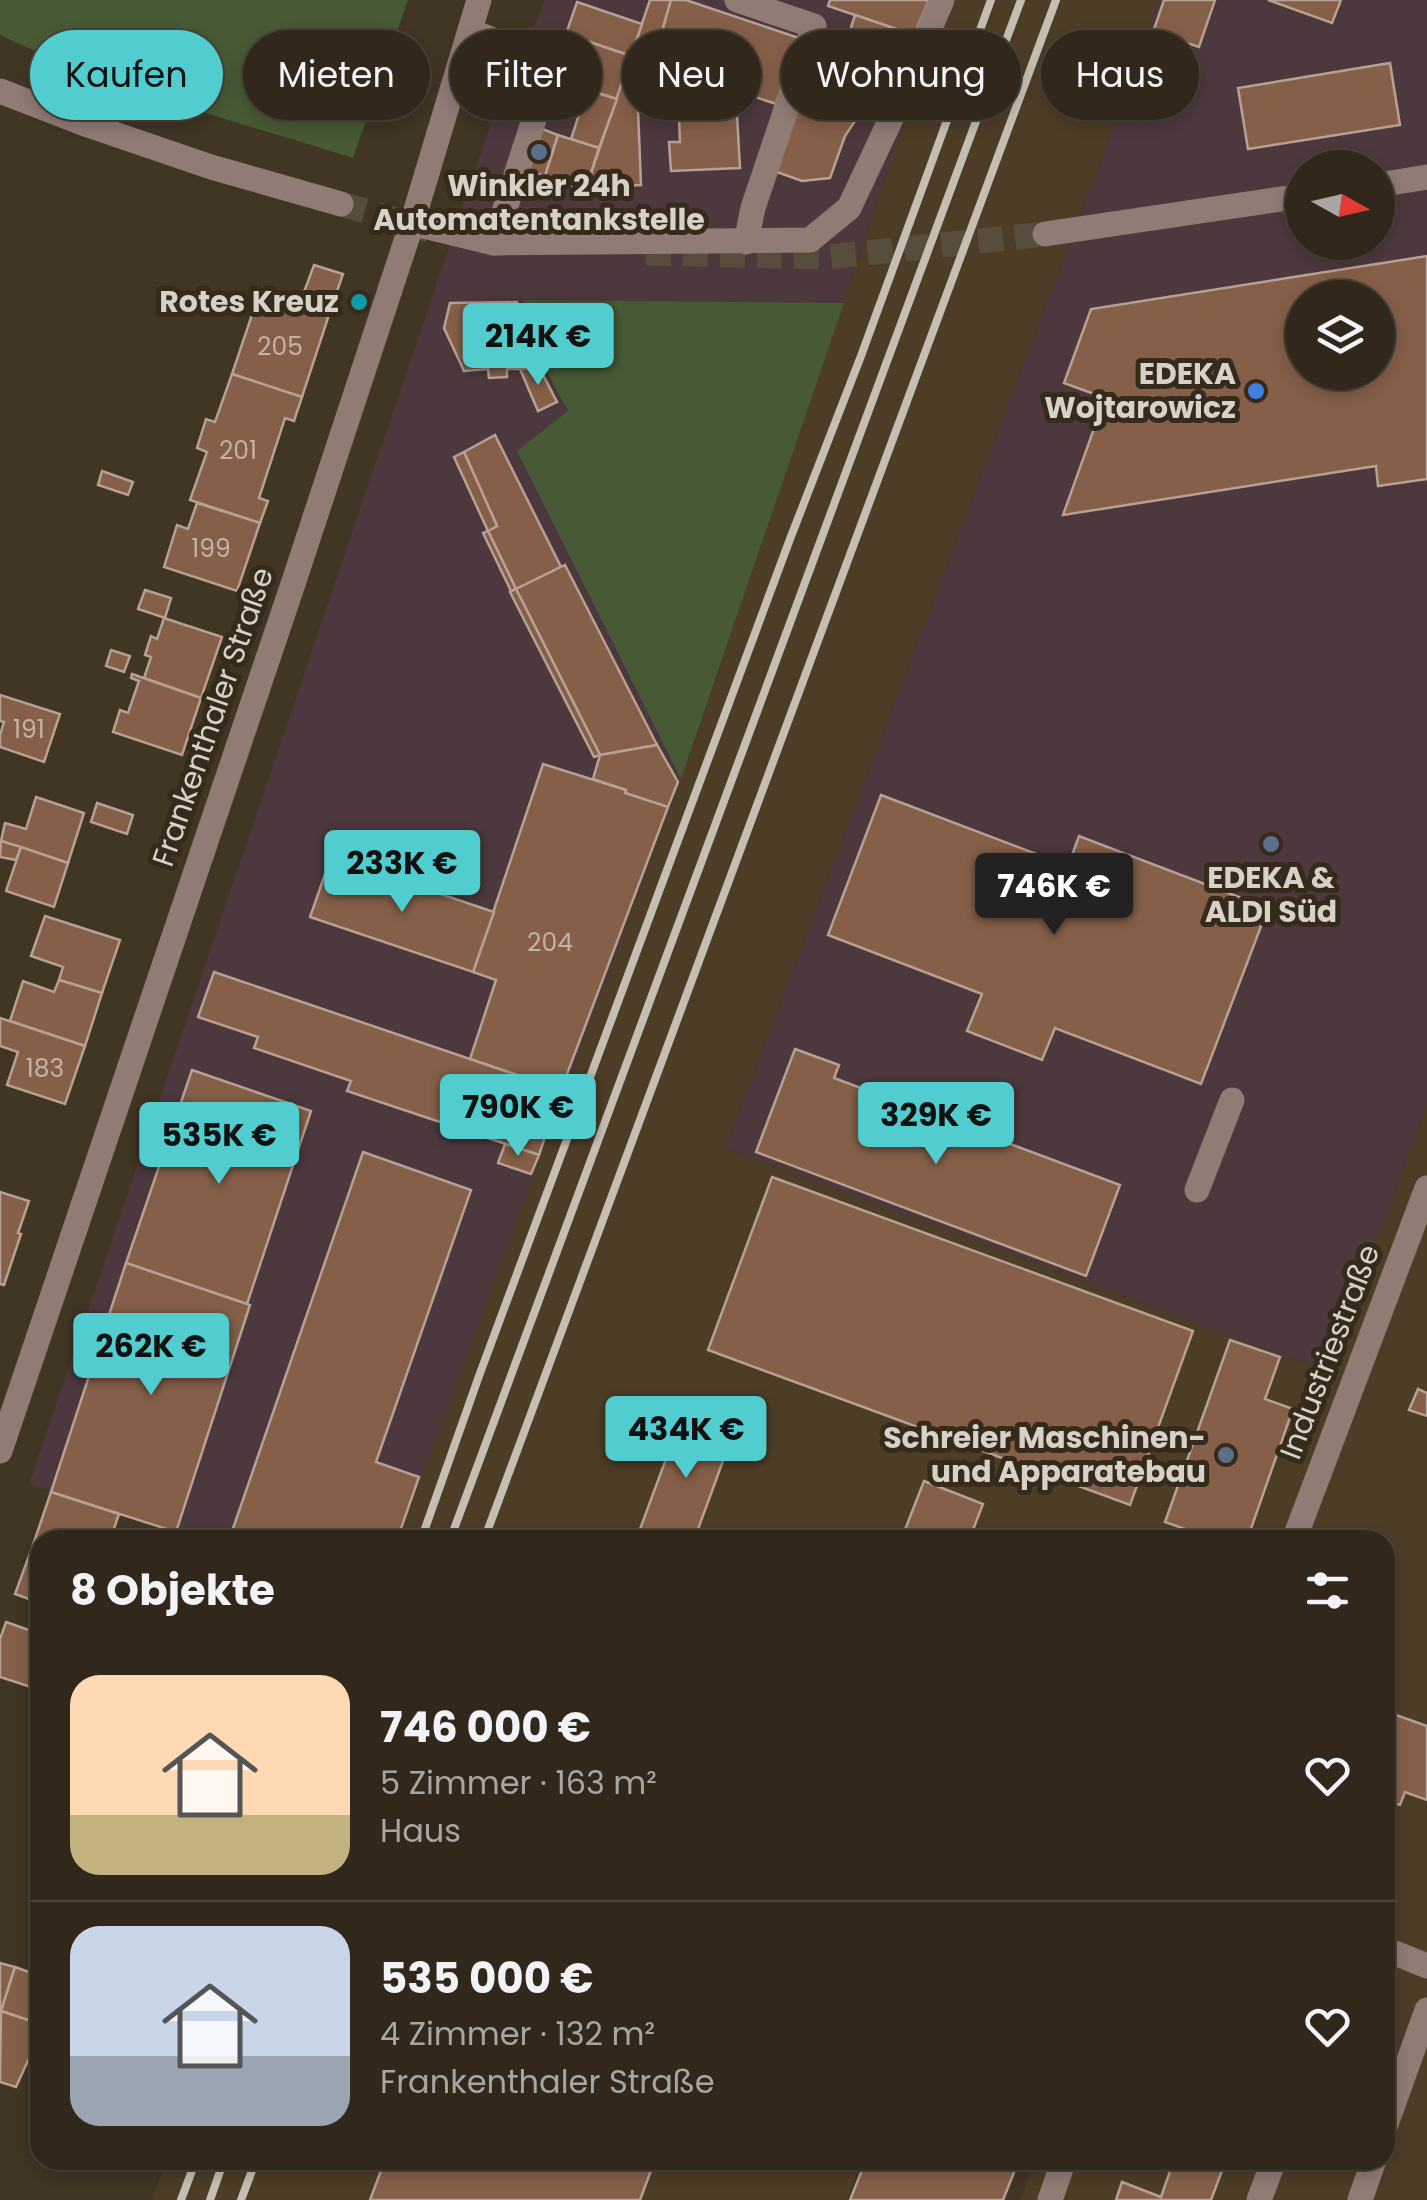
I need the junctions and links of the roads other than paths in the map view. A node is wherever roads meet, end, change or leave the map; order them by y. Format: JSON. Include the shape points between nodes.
{"nodes":[{"id":1,"x":480,"y":0,"type":"edge"},
{"id":2,"x":737,"y":0,"type":"edge"},
{"id":3,"x":942,"y":0,"type":"edge"},
{"id":4,"x":470,"y":30,"type":"edge"},
{"id":5,"x":0,"y":91,"type":"edge"},
{"id":6,"x":450,"y":97,"type":"edge"},
{"id":7,"x":534,"y":120,"type":"edge"},
{"id":8,"x":1427,"y":177,"type":"edge"},
{"id":9,"x":1395,"y":182,"type":"edge"},
{"id":10,"x":1285,"y":199,"type":"edge"},
{"id":11,"x":341,"y":204,"type":"tunnel mouth"},
{"id":12,"x":412,"y":222,"type":"junction"},
{"id":13,"x":1045,"y":234,"type":"tunnel mouth"},
{"id":14,"x":746,"y":242,"type":"junction"},
{"id":15,"x":494,"y":243,"type":"junction"},
{"id":16,"x":1232,"y":1100,"type":"dead end"},
{"id":17,"x":1427,"y":1188,"type":"edge"},
{"id":18,"x":1197,"y":1190,"type":"dead end"},
{"id":19,"x":0,"y":1452,"type":"edge"},
{"id":20,"x":1298,"y":1530,"type":"edge"},
{"id":21,"x":1395,"y":1953,"type":"edge"},
{"id":22,"x":1427,"y":1966,"type":"edge"},
{"id":23,"x":1427,"y":2010,"type":"edge"},
{"id":24,"x":1395,"y":2099,"type":"edge"},
{"id":25,"x":1060,"y":2170,"type":"edge"},
{"id":26,"x":1270,"y":2170,"type":"edge"},
{"id":27,"x":1370,"y":2170,"type":"edge"},
{"id":28,"x":1050,"y":2200,"type":"edge"},
{"id":29,"x":1258,"y":2200,"type":"edge"},
{"id":30,"x":1360,"y":2200,"type":"edge"}],
"edges":[{"from":1,"to":4,"type":"street","name":"Frankenthaler Straße"},
{"from":2,"to":14,"type":"street","via":[[814,26]]},
{"from":3,"to":14,"type":"street","via":[[849,208],[810,240]]},
{"from":5,"to":11,"type":"street","via":[[212,167]]},
{"from":6,"to":12,"type":"street","name":"Frankenthaler Straße"},
{"from":7,"to":15,"type":"street"},
{"from":8,"to":9,"type":"street"},
{"from":10,"to":13,"type":"street"},
{"from":12,"to":15,"type":"street"},
{"from":12,"to":19,"type":"street","name":"Frankenthaler Straße"},
{"from":14,"to":15,"type":"street"},
{"from":16,"to":18,"type":"street"},
{"from":17,"to":20,"type":"street","name":"Industriestraße"},
{"from":21,"to":22,"type":"street"},
{"from":23,"to":24,"type":"street"},
{"from":25,"to":28,"type":"street"},
{"from":26,"to":29,"type":"street"},
{"from":27,"to":30,"type":"street"}]}
